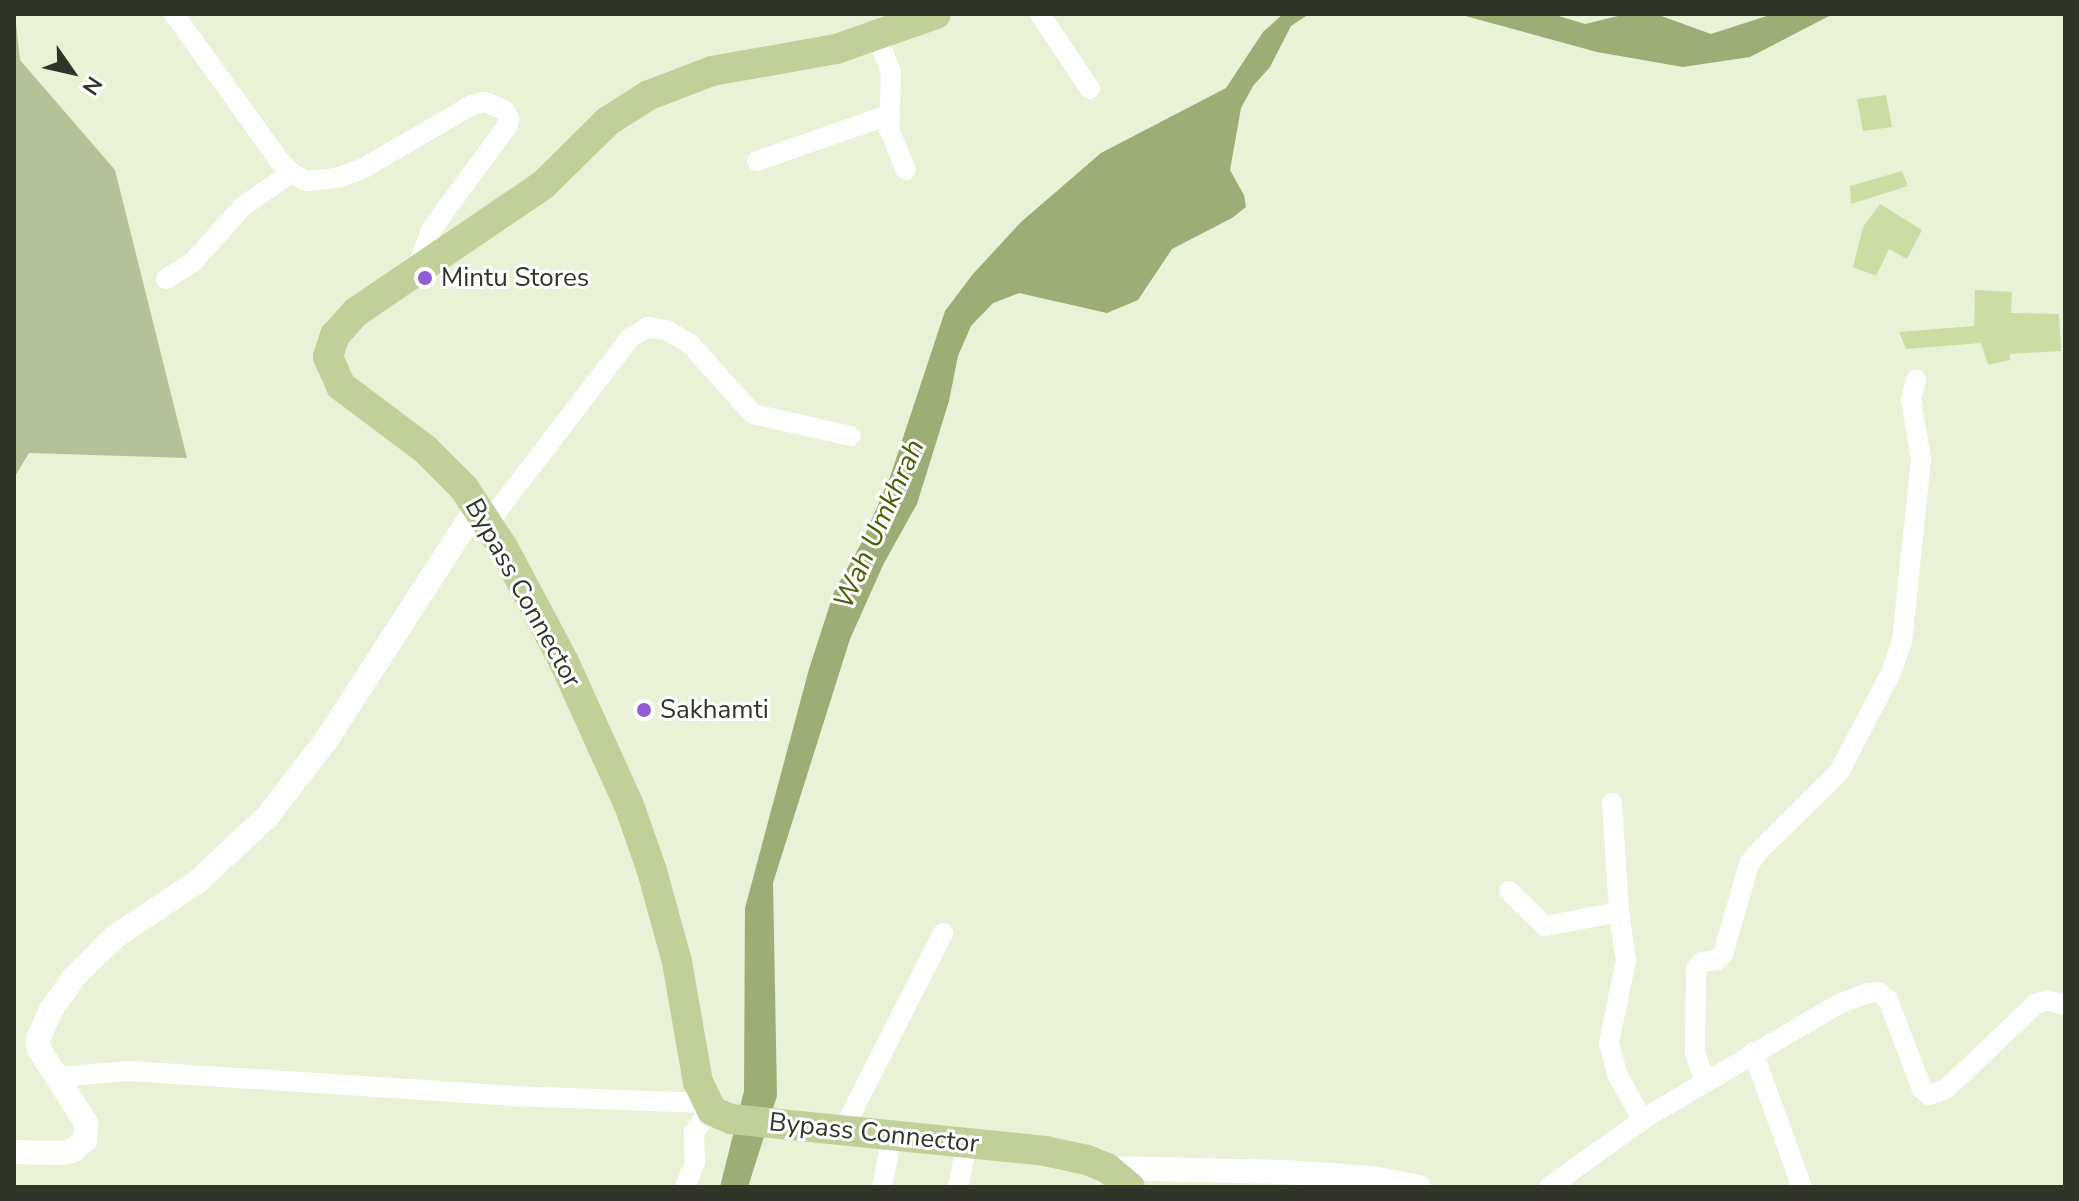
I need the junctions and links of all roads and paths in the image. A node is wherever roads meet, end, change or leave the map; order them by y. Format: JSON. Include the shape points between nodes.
{"nodes":[{"id":1,"x":174,"y":14,"type":"edge"},
{"id":2,"x":936,"y":14,"type":"edge"},
{"id":3,"x":1040,"y":14,"type":"edge"},
{"id":4,"x":878,"y":37,"type":"junction"},
{"id":5,"x":1090,"y":89,"type":"dead end"},
{"id":6,"x":888,"y":115,"type":"junction"},
{"id":7,"x":757,"y":161,"type":"dead end"},
{"id":8,"x":906,"y":170,"type":"dead end"},
{"id":9,"x":291,"y":173,"type":"junction"},
{"id":10,"x":417,"y":268,"type":"junction"},
{"id":11,"x":166,"y":279,"type":"dead end"},
{"id":12,"x":1916,"y":380,"type":"dead end"},
{"id":13,"x":851,"y":436,"type":"dead end"},
{"id":14,"x":483,"y":515,"type":"junction"},
{"id":15,"x":1612,"y":803,"type":"dead end"},
{"id":16,"x":1509,"y":891,"type":"dead end"},
{"id":17,"x":1619,"y":912,"type":"junction"},
{"id":18,"x":943,"y":933,"type":"dead end"},
{"id":19,"x":2065,"y":1005,"type":"edge"},
{"id":20,"x":1753,"y":1052,"type":"junction"},
{"id":21,"x":57,"y":1077,"type":"junction"},
{"id":22,"x":1705,"y":1081,"type":"junction"},
{"id":23,"x":718,"y":1112,"type":"junction"},
{"id":24,"x":1642,"y":1119,"type":"junction"},
{"id":25,"x":843,"y":1130,"type":"junction"},
{"id":26,"x":892,"y":1135,"type":"junction"},
{"id":27,"x":967,"y":1143,"type":"junction"},
{"id":28,"x":14,"y":1152,"type":"edge"},
{"id":29,"x":1119,"y":1178,"type":"edge"},
{"id":30,"x":685,"y":1187,"type":"edge"},
{"id":31,"x":882,"y":1187,"type":"edge"},
{"id":32,"x":958,"y":1187,"type":"edge"},
{"id":33,"x":1419,"y":1187,"type":"edge"},
{"id":34,"x":1549,"y":1187,"type":"edge"},
{"id":35,"x":1802,"y":1187,"type":"edge"}],
"edges":[{"from":1,"to":9,"type":"street"},
{"from":2,"to":4,"type":"main road","name":"Bypass Connector"},
{"from":3,"to":5,"type":"street"},
{"from":4,"to":6,"type":"street","via":[[891,73]]},
{"from":4,"to":10,"type":"main road","name":"Bypass Connector","via":[[712,71],[649,95],[608,121],[543,185]]},
{"from":6,"to":7,"type":"street"},
{"from":6,"to":8,"type":"street"},
{"from":9,"to":10,"type":"street","via":[[307,181],[337,178],[383,159],[472,105],[498,105],[509,118],[508,125],[431,230]]},
{"from":9,"to":11,"type":"street","via":[[242,207],[192,263]]},
{"from":10,"to":14,"type":"main road","name":"Bypass Connector","via":[[356,312],[335,335],[328,357],[350,394],[443,464]]},
{"from":12,"to":22,"type":"street","via":[[1911,399],[1921,459],[1902,641],[1839,772],[1749,864],[1723,954],[1696,969],[1695,1054]]},
{"from":13,"to":14,"type":"street","via":[[753,414],[690,344],[648,327],[630,338]]},
{"from":14,"to":21,"type":"street","via":[[274,809],[217,865],[116,936],[73,978],[38,1039],[42,1058]]},
{"from":14,"to":23,"type":"main road","name":"Bypass Connector","via":[[564,662],[629,805],[677,962],[694,1061]]},
{"from":15,"to":17,"type":"street"},
{"from":16,"to":17,"type":"street","via":[[1545,926]]},
{"from":17,"to":24,"type":"street","via":[[1625,978],[1609,1043],[1618,1076]]},
{"from":18,"to":25,"type":"street"},
{"from":19,"to":20,"type":"street","via":[[2047,1000],[2036,1004],[1936,1095],[1922,1089],[1888,1000],[1879,992],[1839,1004]]},
{"from":20,"to":22,"type":"street"},
{"from":20,"to":35,"type":"street"},
{"from":21,"to":23,"type":"street","via":[[129,1071]]},
{"from":21,"to":28,"type":"street","via":[[86,1123],[85,1140],[61,1153]]},
{"from":22,"to":24,"type":"street"},
{"from":23,"to":25,"type":"main road","name":"Bypass Connector"},
{"from":23,"to":30,"type":"street","via":[[694,1132],[695,1162]]},
{"from":24,"to":34,"type":"street"},
{"from":25,"to":26,"type":"main road","name":"Bypass Connector"},
{"from":26,"to":27,"type":"main road","name":"Bypass Connector"},
{"from":26,"to":31,"type":"street"},
{"from":27,"to":29,"type":"main road","name":"Bypass Connector","via":[[1087,1160]]},
{"from":27,"to":32,"type":"street"},
{"from":29,"to":33,"type":"street","via":[[1286,1172]]}]}
